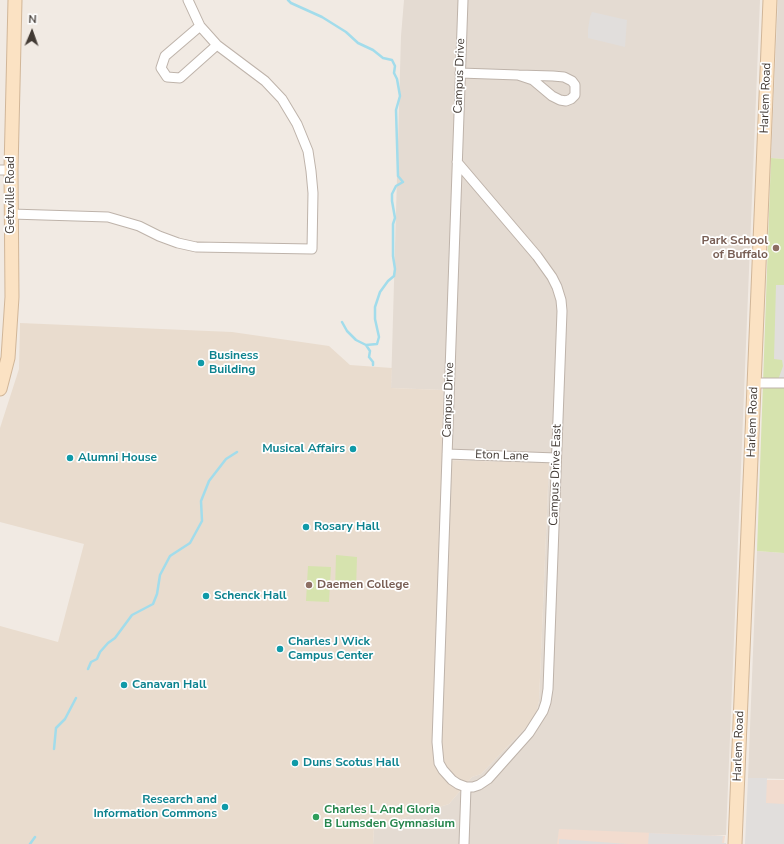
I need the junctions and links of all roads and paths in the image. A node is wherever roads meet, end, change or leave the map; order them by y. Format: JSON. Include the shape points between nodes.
{"nodes":[{"id":1,"x":14,"y":0,"type":"edge"},
{"id":2,"x":188,"y":0,"type":"edge"},
{"id":3,"x":463,"y":0,"type":"edge"},
{"id":4,"x":770,"y":0,"type":"edge"},
{"id":5,"x":200,"y":26,"type":"junction"},
{"id":6,"x":217,"y":45,"type":"junction"},
{"id":7,"x":460,"y":73,"type":"junction"},
{"id":8,"x":518,"y":75,"type":"junction"},
{"id":9,"x":457,"y":162,"type":"junction"},
{"id":10,"x":5,"y":170,"type":"edge"},
{"id":11,"x":11,"y":214,"type":"junction"},
{"id":12,"x":4,"y":355,"type":"edge"},
{"id":13,"x":784,"y":383,"type":"edge"},
{"id":14,"x":754,"y":384,"type":"junction"},
{"id":15,"x":0,"y":389,"type":"edge"},
{"id":16,"x":447,"y":454,"type":"junction"},
{"id":17,"x":556,"y":458,"type":"junction"},
{"id":18,"x":466,"y":787,"type":"junction"},
{"id":19,"x":464,"y":844,"type":"edge"},
{"id":20,"x":735,"y":844,"type":"edge"}],
"edges":[{"from":1,"to":10,"type":"main road","name":"Getzville Road"},
{"from":2,"to":5,"type":"street"},
{"from":3,"to":7,"type":"street","name":"Campus Drive"},
{"from":4,"to":14,"type":"main road","name":"Harlem Road"},
{"from":5,"to":6,"type":"street"},
{"from":5,"to":6,"type":"street","via":[[165,56],[161,68],[167,77],[180,78]]},
{"from":6,"to":11,"type":"street","via":[[265,81],[282,99],[298,124],[308,151],[311,171],[312,249],[196,247],[178,243],[139,226],[108,217]]},
{"from":7,"to":8,"type":"street"},
{"from":7,"to":9,"type":"street","name":"Campus Drive"},
{"from":8,"to":8,"type":"street","via":[[532,80],[560,100],[566,101],[575,95],[575,85],[564,77]]},
{"from":9,"to":16,"type":"street","name":"Campus Drive"},
{"from":9,"to":17,"type":"street","name":"Campus Drive East","via":[[537,256],[557,287],[561,300],[562,321]]},
{"from":10,"to":11,"type":"main road","name":"Getzville Road"},
{"from":11,"to":12,"type":"main road","name":"Getzville Road","via":[[12,297]]},
{"from":12,"to":15,"type":"main road","name":"Getzville Road"},
{"from":13,"to":14,"type":"street"},
{"from":14,"to":20,"type":"main road","name":"Harlem Road"},
{"from":16,"to":17,"type":"street","name":"Eton Lane"},
{"from":16,"to":18,"type":"street","name":"Campus Drive","via":[[438,752],[443,770],[452,780]]},
{"from":17,"to":18,"type":"street","name":"Campus Drive East","via":[[546,702],[538,721],[500,767],[479,785]]},
{"from":18,"to":19,"type":"street"}]}
